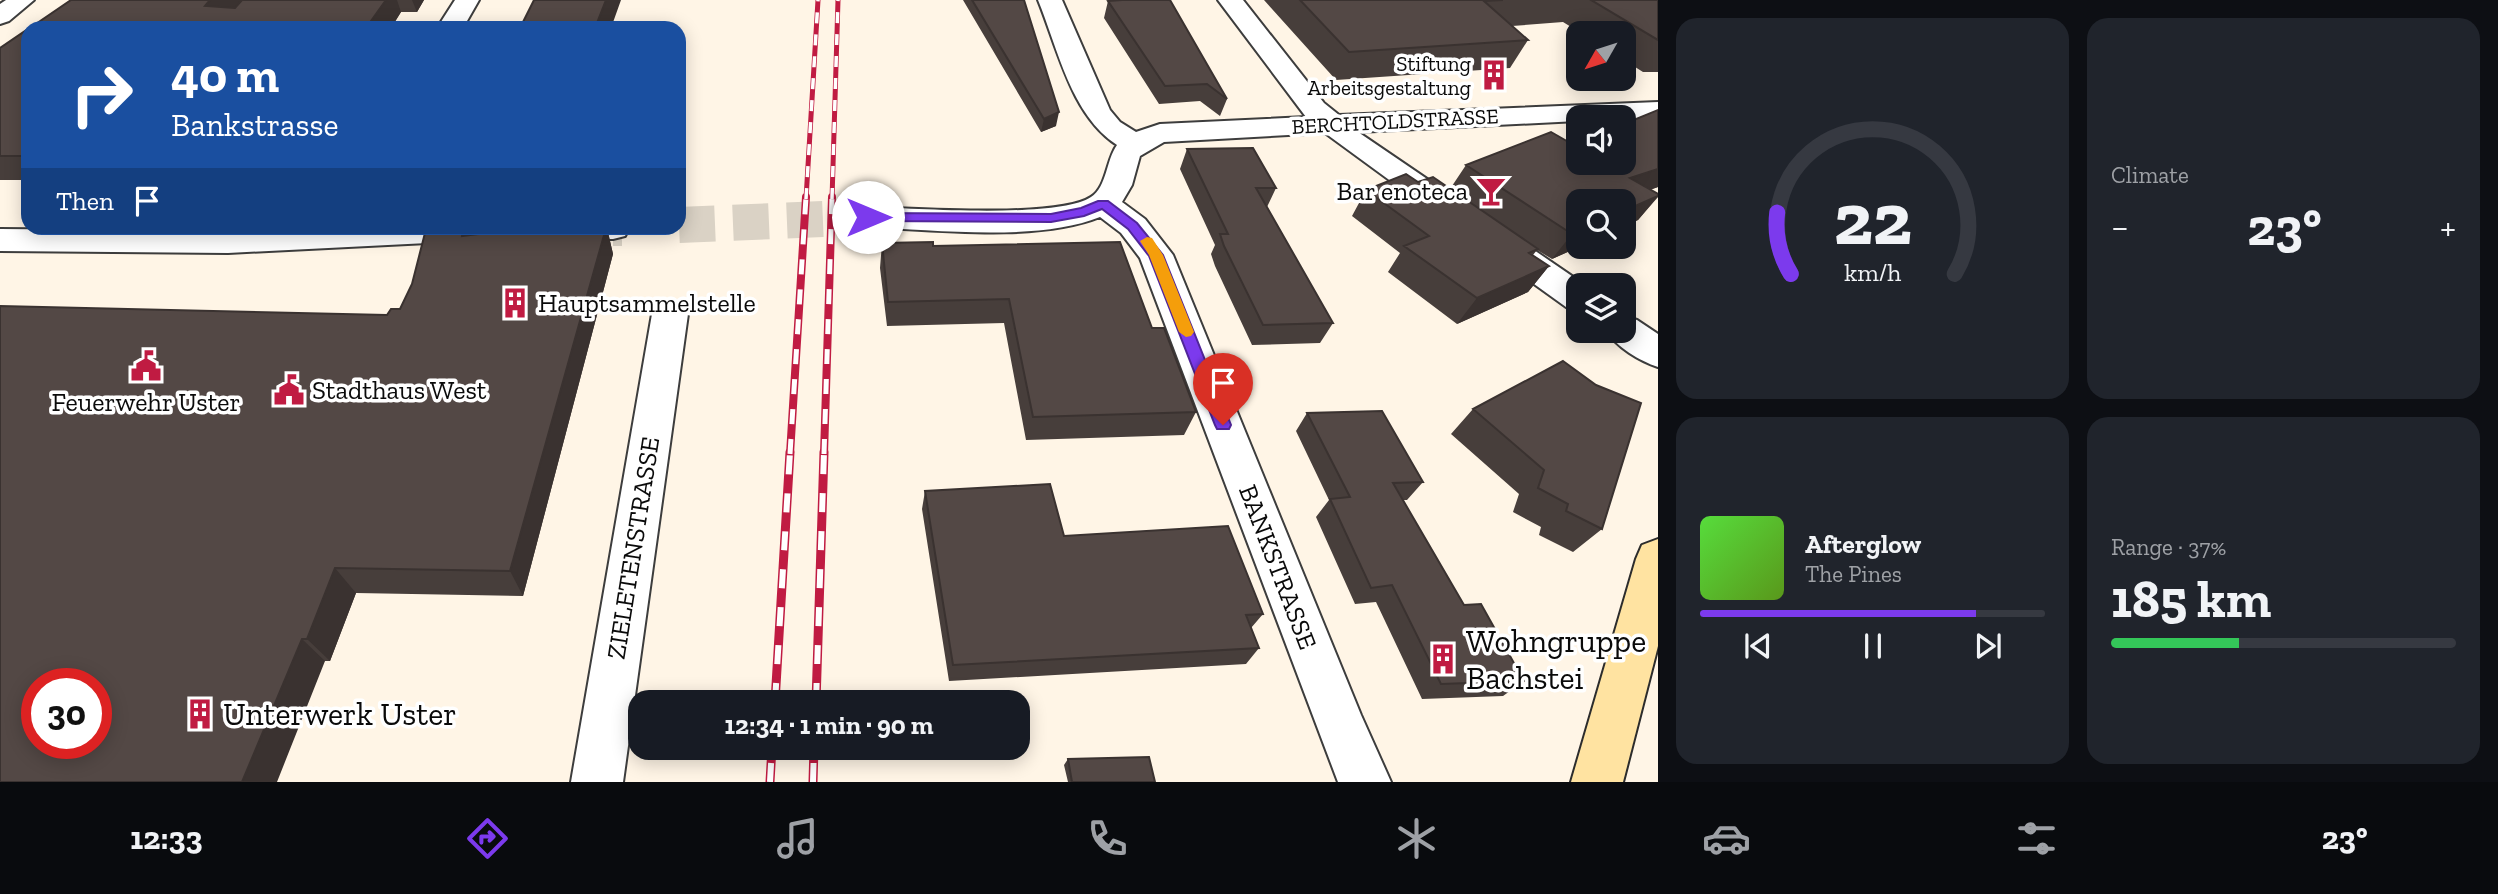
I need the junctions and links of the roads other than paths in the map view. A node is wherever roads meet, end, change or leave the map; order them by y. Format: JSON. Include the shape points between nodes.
{"nodes":[{"id":1,"x":22,"y":0,"type":"edge"},
{"id":2,"x":467,"y":0,"type":"edge"},
{"id":3,"x":1050,"y":0,"type":"edge"},
{"id":4,"x":1230,"y":0,"type":"edge"},
{"id":5,"x":0,"y":16,"type":"edge"},
{"id":6,"x":454,"y":21,"type":"edge"},
{"id":7,"x":1658,"y":111,"type":"edge"},
{"id":8,"x":1330,"y":124,"type":"junction"},
{"id":9,"x":1135,"y":144,"type":"junction"},
{"id":10,"x":1103,"y":204,"type":"junction"},
{"id":11,"x":868,"y":217,"type":"tunnel mouth"},
{"id":12,"x":51,"y":235,"type":"edge"},
{"id":13,"x":304,"y":235,"type":"edge"},
{"id":14,"x":0,"y":240,"type":"edge"},
{"id":15,"x":1566,"y":290,"type":"edge"},
{"id":16,"x":670,"y":314,"type":"dead end"},
{"id":17,"x":1636,"y":337,"type":"edge"},
{"id":18,"x":1658,"y":353,"type":"edge"},
{"id":19,"x":1658,"y":559,"type":"edge"},
{"id":20,"x":1647,"y":645,"type":"edge"},
{"id":21,"x":597,"y":782,"type":"edge"},
{"id":22,"x":1365,"y":782,"type":"edge"},
{"id":23,"x":1597,"y":782,"type":"edge"}],
"edges":[{"from":1,"to":5,"type":"street"},
{"from":2,"to":6,"type":"street"},
{"from":3,"to":9,"type":"street","via":[[1097,112],[1110,128]]},
{"from":4,"to":8,"type":"street"},
{"from":7,"to":8,"type":"street","name":"BERCHTOLDSTRASSE"},
{"from":8,"to":9,"type":"street","name":"BERCHTOLDSTRASSE","via":[[1177,131],[1149,136]]},
{"from":8,"to":15,"type":"street"},
{"from":9,"to":10,"type":"street","via":[[1124,155],[1114,190]]},
{"from":10,"to":11,"type":"street","via":[[1051,218]]},
{"from":10,"to":22,"type":"street","name":"BANKSTRASSE","via":[[1133,226],[1156,255]]},
{"from":12,"to":13,"type":"street","via":[[218,242]]},
{"from":12,"to":14,"type":"street"},
{"from":16,"to":21,"type":"street","name":"ZIELETENSTRASSE"},
{"from":17,"to":18,"type":"street"},
{"from":19,"to":20,"type":"main road"},
{"from":20,"to":23,"type":"main road"}]}
